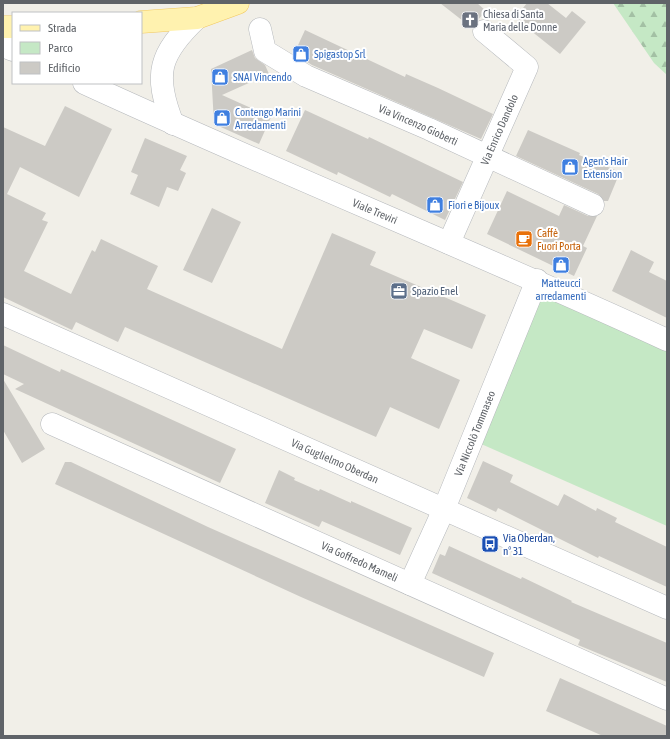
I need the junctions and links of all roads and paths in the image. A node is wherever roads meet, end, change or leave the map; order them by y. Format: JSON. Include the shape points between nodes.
{"nodes":[{"id":1,"x":238,"y":3,"type":"edge"},
{"id":2,"x":197,"y":18,"type":"junction"},
{"id":3,"x":142,"y":22,"type":"edge"},
{"id":4,"x":260,"y":29,"type":"dead end"},
{"id":5,"x":484,"y":31,"type":"dead end"},
{"id":6,"x":86,"y":84,"type":"edge"},
{"id":7,"x":173,"y":124,"type":"junction"},
{"id":8,"x":487,"y":156,"type":"junction"},
{"id":9,"x":593,"y":205,"type":"dead end"},
{"id":10,"x":449,"y":243,"type":"junction"},
{"id":11,"x":537,"y":280,"type":"junction"},
{"id":12,"x":3,"y":314,"type":"edge"},
{"id":13,"x":667,"y":340,"type":"edge"},
{"id":14,"x":52,"y":424,"type":"dead end"},
{"id":15,"x":444,"y":509,"type":"junction"},
{"id":16,"x":410,"y":584,"type":"junction"},
{"id":17,"x":667,"y":608,"type":"edge"},
{"id":18,"x":667,"y":699,"type":"edge"}],
"edges":[{"from":1,"to":2,"type":"main road"},
{"from":2,"to":3,"type":"main road"},
{"from":2,"to":7,"type":"street","via":[[169,49],[162,66],[165,105]]},
{"from":4,"to":8,"type":"street","name":"Via Vincenzo Gioberti","via":[[265,51],[306,76]]},
{"from":5,"to":8,"type":"street","name":"Via Enrico Dandolo","via":[[527,67]]},
{"from":6,"to":7,"type":"street","name":"Viale Treviri"},
{"from":7,"to":10,"type":"street","name":"Viale Treviri"},
{"from":8,"to":9,"type":"street","name":"Via Vincenzo Gioberti"},
{"from":8,"to":10,"type":"street","name":"Via Enrico Dandolo"},
{"from":10,"to":11,"type":"street","name":"Viale Treviri"},
{"from":11,"to":13,"type":"street","name":"Viale Treviri"},
{"from":11,"to":15,"type":"street","name":"Via Niccolò Tommaseo"},
{"from":12,"to":15,"type":"street","name":"Via Guglielmo Oberdan"},
{"from":14,"to":16,"type":"street","name":"Via Goffredo Mameli"},
{"from":15,"to":16,"type":"street","name":"Via Niccolò Tommaseo"},
{"from":15,"to":17,"type":"street","name":"Via Guglielmo Oberdan"},
{"from":16,"to":18,"type":"street","name":"Via Goffredo Mameli"}]}
